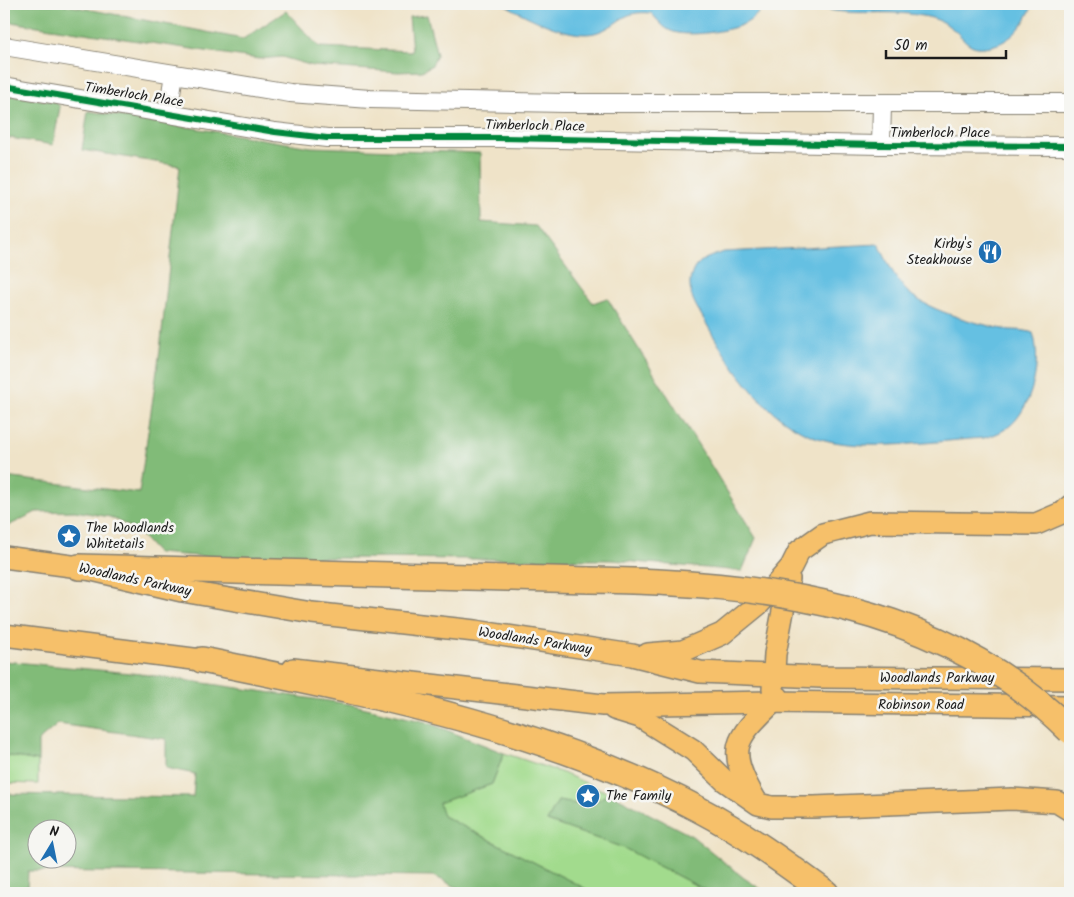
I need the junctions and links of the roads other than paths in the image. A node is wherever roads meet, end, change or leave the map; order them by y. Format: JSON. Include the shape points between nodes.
{"nodes":[{"id":1,"x":4,"y":46,"type":"edge"},
{"id":2,"x":174,"y":74,"type":"junction"},
{"id":3,"x":4,"y":86,"type":"edge"},
{"id":4,"x":882,"y":104,"type":"junction"},
{"id":5,"x":1070,"y":104,"type":"edge"},
{"id":6,"x":168,"y":112,"type":"junction"},
{"id":7,"x":881,"y":146,"type":"junction"},
{"id":8,"x":1070,"y":146,"type":"edge"},
{"id":9,"x":1070,"y":506,"type":"edge"},
{"id":10,"x":4,"y":557,"type":"edge"},
{"id":11,"x":79,"y":567,"type":"junction"},
{"id":12,"x":791,"y":567,"type":"junction"},
{"id":13,"x":4,"y":635,"type":"edge"},
{"id":14,"x":632,"y":655,"type":"junction"},
{"id":15,"x":202,"y":660,"type":"junction"},
{"id":16,"x":773,"y":675,"type":"junction"},
{"id":17,"x":798,"y":676,"type":"junction"},
{"id":18,"x":1061,"y":679,"type":"edge"},
{"id":19,"x":772,"y":702,"type":"junction"},
{"id":20,"x":603,"y":705,"type":"junction"},
{"id":21,"x":1061,"y":706,"type":"edge"},
{"id":22,"x":1070,"y":732,"type":"edge"},
{"id":23,"x":758,"y":804,"type":"junction"},
{"id":24,"x":1070,"y":810,"type":"edge"},
{"id":25,"x":826,"y":893,"type":"edge"}],
"edges":[{"from":1,"to":2,"type":"street","name":"Timberloch Place"},
{"from":2,"to":4,"type":"street","name":"Timberloch Place","via":[[290,93],[370,99]]},
{"from":2,"to":6,"type":"street"},
{"from":3,"to":6,"type":"street","name":"Timberloch Place"},
{"from":4,"to":5,"type":"street","name":"Timberloch Place"},
{"from":4,"to":7,"type":"street"},
{"from":6,"to":7,"type":"street","name":"Timberloch Place","via":[[327,138],[508,138]]},
{"from":7,"to":8,"type":"street","name":"Timberloch Place"},
{"from":9,"to":12,"type":"main road","via":[[1036,524],[870,522],[846,527],[809,542],[799,551]]},
{"from":10,"to":11,"type":"main road","name":"Woodlands Parkway"},
{"from":11,"to":14,"type":"main road","name":"Woodlands Parkway","via":[[182,591],[312,613],[475,631]]},
{"from":11,"to":22,"type":"highway","bridge":true,"via":[[687,583],[800,596],[880,616],[934,638],[988,666],[1038,702]]},
{"from":12,"to":14,"type":"main road","via":[[760,603],[722,634],[683,650]]},
{"from":12,"to":16,"type":"main road"},
{"from":13,"to":15,"type":"main road"},
{"from":14,"to":16,"type":"main road","name":"Woodlands Parkway","via":[[700,672]]},
{"from":15,"to":20,"type":"main road"},
{"from":15,"to":25,"type":"highway","via":[[369,694],[545,742],[700,810]]},
{"from":16,"to":17,"type":"main road","name":"Woodlands Parkway"},
{"from":16,"to":19,"type":"main road"},
{"from":17,"to":18,"type":"main road","name":"Woodlands Parkway"},
{"from":17,"to":19,"type":"main road"},
{"from":19,"to":20,"type":"main road"},
{"from":19,"to":21,"type":"main road","name":"Robinson Road"},
{"from":19,"to":23,"type":"main road","via":[[747,728],[739,744],[737,759],[741,776]]},
{"from":20,"to":23,"type":"main road","via":[[640,718],[693,750],[725,782]]},
{"from":23,"to":24,"type":"main road","via":[[814,807],[1012,799],[1057,802]]}]}
